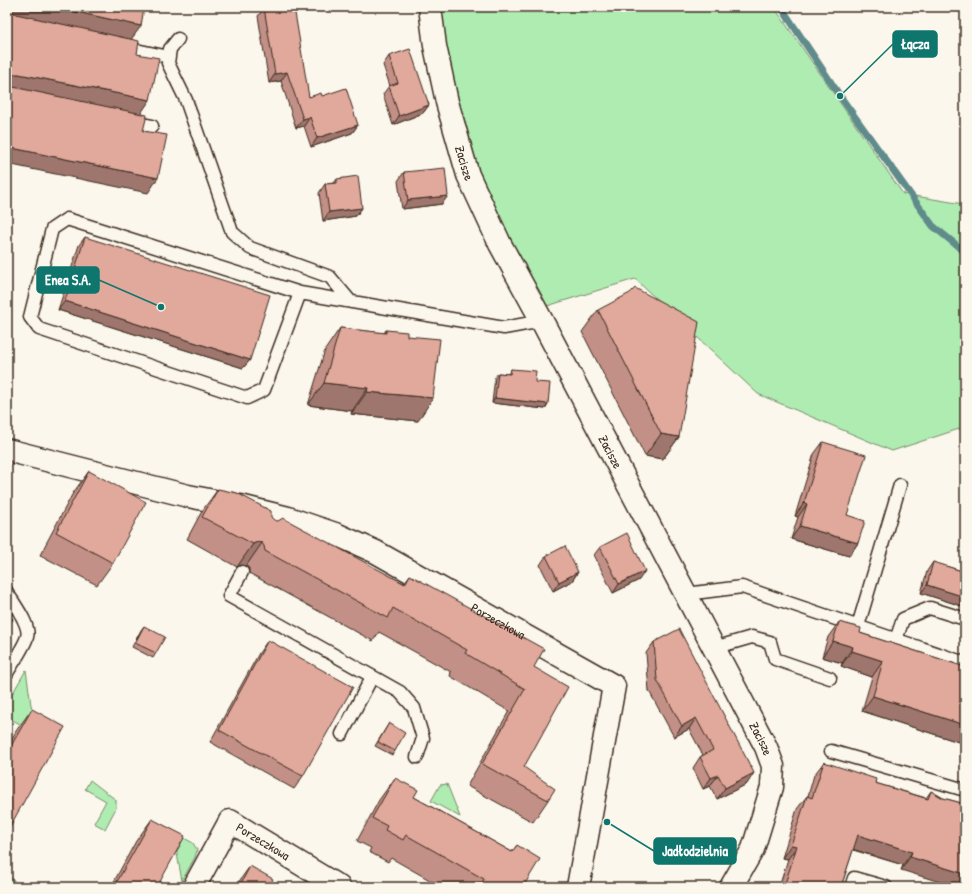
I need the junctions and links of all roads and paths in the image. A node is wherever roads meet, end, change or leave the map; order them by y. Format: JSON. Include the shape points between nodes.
{"nodes":[{"id":1,"x":430,"y":7,"type":"edge"},
{"id":2,"x":178,"y":39,"type":"dead end"},
{"id":3,"x":107,"y":44,"type":"edge"},
{"id":4,"x":169,"y":57,"type":"junction"},
{"id":5,"x":121,"y":120,"type":"edge"},
{"id":6,"x":152,"y":126,"type":"dead end"},
{"id":7,"x":300,"y":293,"type":"junction"},
{"id":8,"x":351,"y":302,"type":"junction"},
{"id":9,"x":542,"y":321,"type":"junction"},
{"id":10,"x":7,"y":450,"type":"edge"},
{"id":11,"x":900,"y":485,"type":"dead end"},
{"id":12,"x":242,"y":572,"type":"dead end"},
{"id":13,"x":7,"y":592,"type":"edge"},
{"id":14,"x":686,"y":594,"type":"junction"},
{"id":15,"x":965,"y":619,"type":"edge"},
{"id":16,"x":858,"y":626,"type":"junction"},
{"id":17,"x":896,"y":640,"type":"junction"},
{"id":18,"x":714,"y":648,"type":"junction"},
{"id":19,"x":965,"y":663,"type":"edge"},
{"id":20,"x":7,"y":673,"type":"edge"},
{"id":21,"x":372,"y":677,"type":"junction"},
{"id":22,"x":830,"y":678,"type":"dead end"},
{"id":23,"x":342,"y":734,"type":"dead end"},
{"id":24,"x":831,"y":752,"type":"dead end"},
{"id":25,"x":417,"y":758,"type":"dead end"},
{"id":26,"x":965,"y":790,"type":"edge"},
{"id":27,"x":194,"y":887,"type":"edge"},
{"id":28,"x":339,"y":887,"type":"edge"},
{"id":29,"x":578,"y":887,"type":"edge"},
{"id":30,"x":731,"y":887,"type":"edge"},
{"id":31,"x":851,"y":887,"type":"edge"},
{"id":32,"x":886,"y":887,"type":"edge"}],
"edges":[{"from":1,"to":9,"type":"street","name":"Zacisze","via":[[447,102],[468,175],[500,244]]},
{"from":2,"to":4,"type":"lane","via":[[170,49]]},
{"from":3,"to":4,"type":"lane"},
{"from":4,"to":8,"type":"lane","via":[[168,63],[186,100],[232,232],[250,248],[330,277]]},
{"from":5,"to":6,"type":"lane"},
{"from":7,"to":7,"type":"lane","via":[[67,219],[52,229],[30,317],[39,329],[247,398],[264,390]]},
{"from":7,"to":8,"type":"lane"},
{"from":8,"to":9,"type":"lane","via":[[504,328]]},
{"from":9,"to":14,"type":"street","name":"Zacisze"},
{"from":10,"to":29,"type":"street","name":"Porzeczkowa","via":[[188,496],[240,506],[271,520],[338,535],[376,552],[614,686]]},
{"from":11,"to":16,"type":"lane"},
{"from":12,"to":21,"type":"lane","via":[[229,596]]},
{"from":13,"to":20,"type":"lane","via":[[28,629],[27,637]]},
{"from":14,"to":16,"type":"lane","via":[[742,587]]},
{"from":14,"to":18,"type":"street","name":"Zacisze"},
{"from":15,"to":17,"type":"lane","via":[[930,608],[904,619]]},
{"from":16,"to":17,"type":"lane"},
{"from":17,"to":19,"type":"lane"},
{"from":18,"to":22,"type":"lane","via":[[752,637],[764,640],[770,642],[775,659]]},
{"from":18,"to":30,"type":"street","name":"Zacisze","via":[[766,747],[773,766],[772,787],[753,849]]},
{"from":21,"to":23,"type":"lane"},
{"from":21,"to":25,"type":"lane","via":[[400,692],[414,708],[423,738]]},
{"from":24,"to":26,"type":"lane"},
{"from":27,"to":28,"type":"street","name":"Porzeczkowa","via":[[230,821]]},
{"from":31,"to":32,"type":"lane","via":[[854,878]]}]}
